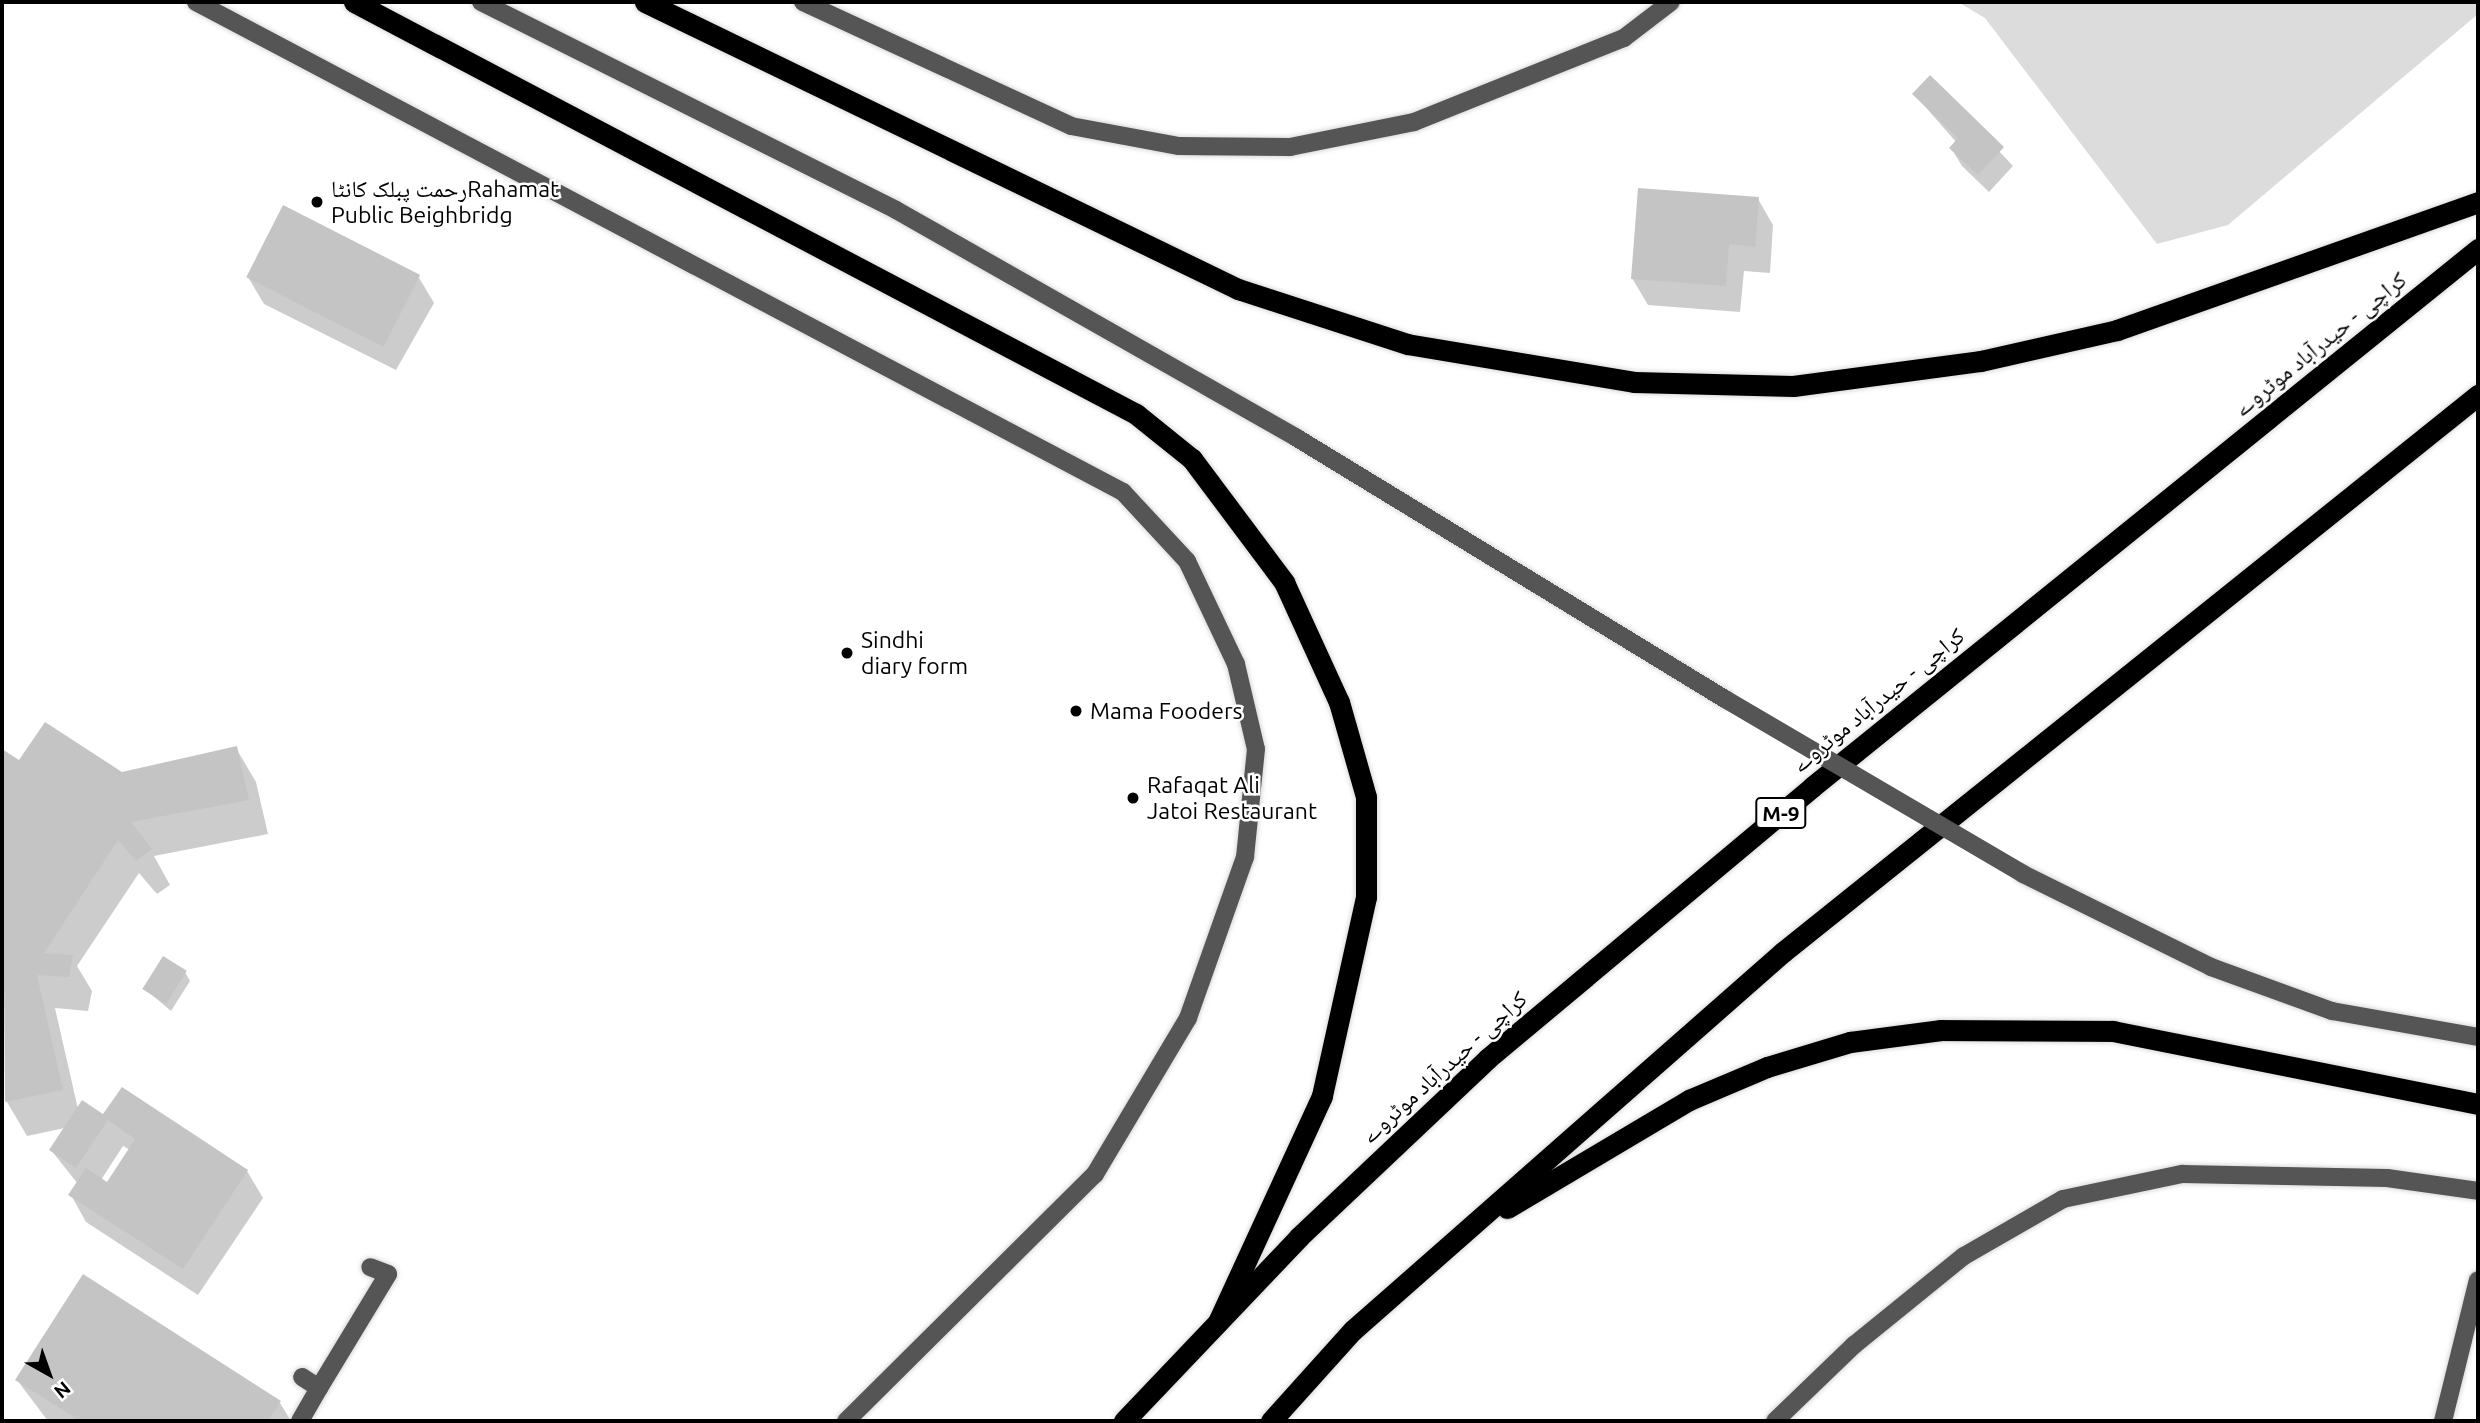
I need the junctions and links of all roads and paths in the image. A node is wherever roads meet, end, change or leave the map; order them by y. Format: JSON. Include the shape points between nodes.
{"nodes":[{"id":1,"x":196,"y":2,"type":"edge"},
{"id":2,"x":354,"y":2,"type":"edge"},
{"id":3,"x":481,"y":2,"type":"edge"},
{"id":4,"x":645,"y":2,"type":"edge"},
{"id":5,"x":803,"y":2,"type":"edge"},
{"id":6,"x":1671,"y":2,"type":"edge"},
{"id":7,"x":2478,"y":202,"type":"edge"},
{"id":8,"x":2478,"y":249,"type":"edge"},
{"id":9,"x":2478,"y":395,"type":"edge"},
{"id":10,"x":2478,"y":1037,"type":"edge"},
{"id":11,"x":2478,"y":1104,"type":"edge"},
{"id":12,"x":2478,"y":1191,"type":"edge"},
{"id":13,"x":1453,"y":1241,"type":"junction"},
{"id":14,"x":370,"y":1267,"type":"dead end"},
{"id":15,"x":2478,"y":1280,"type":"edge"},
{"id":16,"x":1218,"y":1322,"type":"junction"},
{"id":17,"x":302,"y":1377,"type":"dead end"},
{"id":18,"x":319,"y":1388,"type":"junction"},
{"id":19,"x":300,"y":1421,"type":"edge"},
{"id":20,"x":846,"y":1421,"type":"edge"},
{"id":21,"x":1124,"y":1421,"type":"edge"},
{"id":22,"x":1271,"y":1421,"type":"edge"},
{"id":23,"x":1775,"y":1421,"type":"edge"},
{"id":24,"x":2443,"y":1421,"type":"edge"}],
"edges":[{"from":1,"to":20,"type":"street","via":[[1124,492],[1187,561],[1236,664],[1256,750],[1245,857],[1188,1018],[1095,1174]]},
{"from":2,"to":16,"type":"highway","via":[[1136,414],[1192,459],[1284,582],[1339,702],[1366,797],[1366,897],[1322,1096]]},
{"from":3,"to":10,"type":"street","bridge":true,"via":[[896,210],[1297,438],[1724,699],[2023,874],[2211,968],[2332,1011]]},
{"from":4,"to":7,"type":"highway","via":[[1238,289],[1407,344],[1634,382],[1793,386],[1981,361],[2117,330]]},
{"from":5,"to":6,"type":"street","via":[[1071,126],[1180,146],[1290,147],[1414,122],[1624,38]]},
{"from":8,"to":16,"type":"highway","name":"کراچی - حیدرآباد موٹروے","number":"M-9","via":[[1487,1059]]},
{"from":9,"to":13,"type":"highway","via":[[1783,952]]},
{"from":11,"to":13,"type":"highway","via":[[2113,1031],[1941,1030],[1850,1042],[1689,1100]]},
{"from":12,"to":23,"type":"street","via":[[2387,1178],[2182,1174],[2063,1199],[1964,1256],[1854,1345]]},
{"from":13,"to":22,"type":"highway","via":[[1353,1330]]},
{"from":14,"to":18,"type":"street","via":[[388,1274]]},
{"from":15,"to":24,"type":"street"},
{"from":16,"to":21,"type":"highway","name":"کراچی - حیدرآباد موٹروے","number":"M-9"},
{"from":17,"to":18,"type":"street"},
{"from":18,"to":19,"type":"street"}]}
